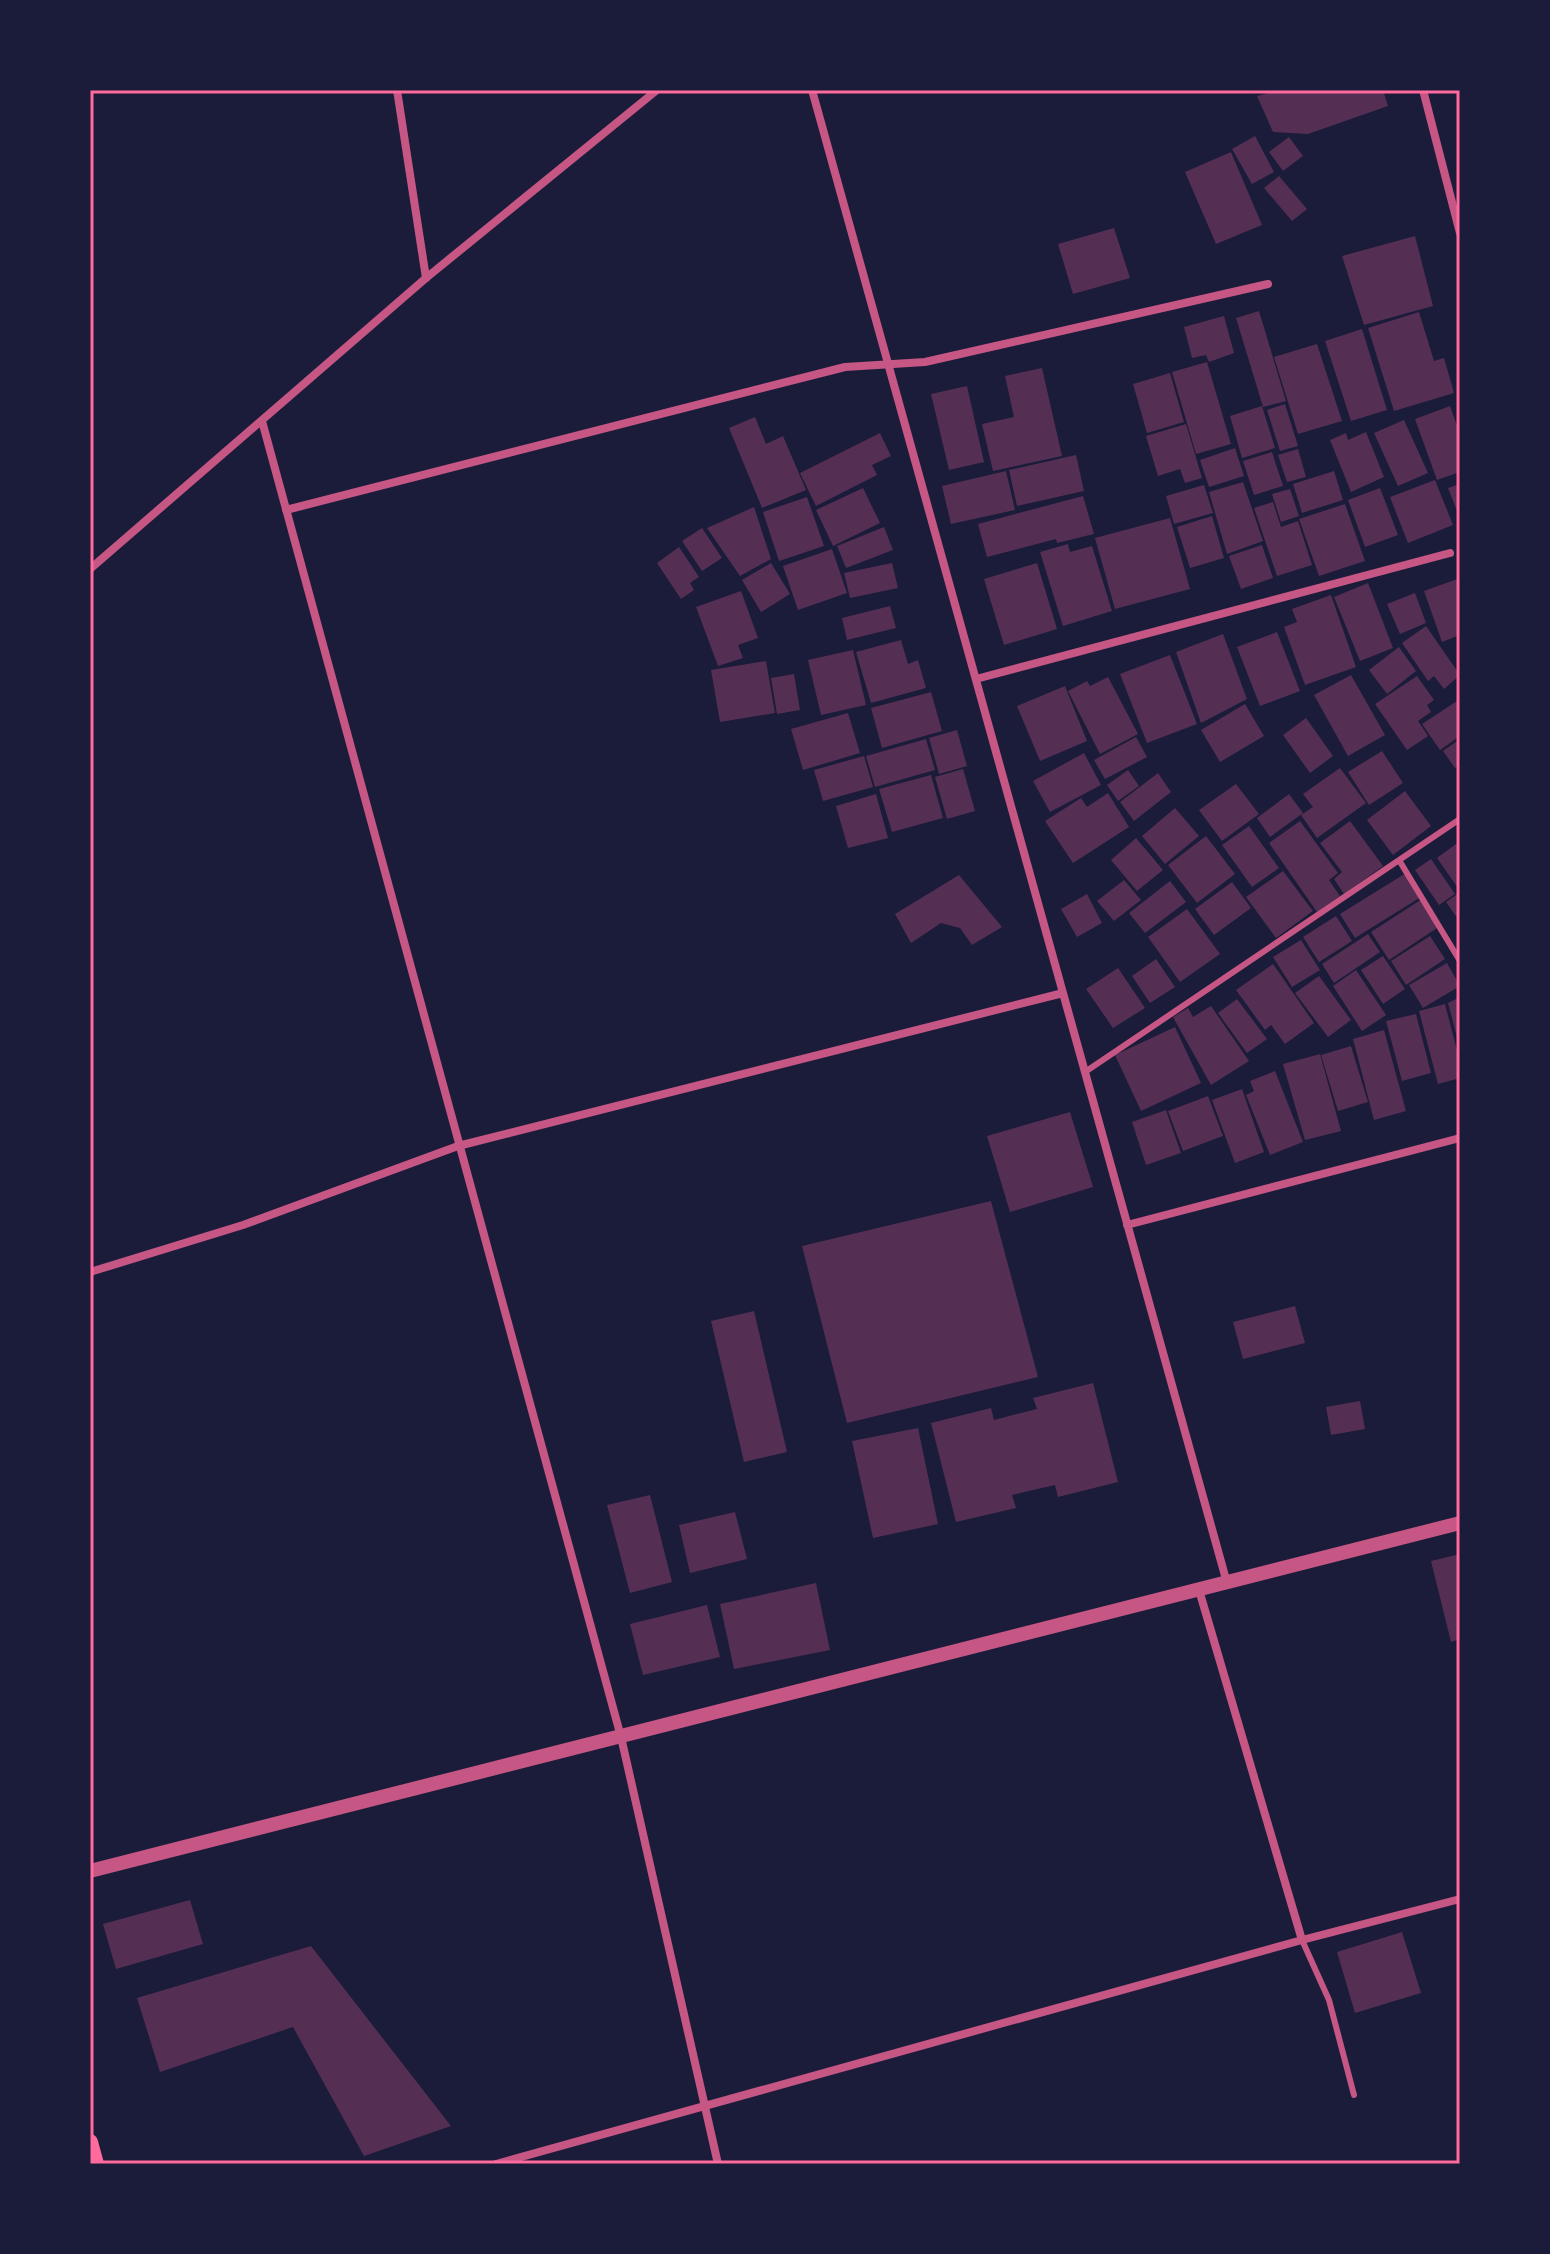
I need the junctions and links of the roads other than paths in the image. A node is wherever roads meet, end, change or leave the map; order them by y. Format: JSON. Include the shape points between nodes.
{"nodes":[{"id":1,"x":397,"y":90,"type":"edge"},
{"id":2,"x":657,"y":90,"type":"edge"},
{"id":3,"x":812,"y":90,"type":"edge"},
{"id":4,"x":1423,"y":90,"type":"edge"},
{"id":5,"x":1460,"y":233,"type":"edge"},
{"id":6,"x":426,"y":278,"type":"junction"},
{"id":7,"x":1268,"y":284,"type":"dead end"},
{"id":8,"x":889,"y":365,"type":"junction"},
{"id":9,"x":262,"y":421,"type":"junction"},
{"id":10,"x":286,"y":510,"type":"junction"},
{"id":11,"x":1450,"y":553,"type":"dead end"},
{"id":12,"x":90,"y":569,"type":"edge"},
{"id":13,"x":976,"y":679,"type":"junction"},
{"id":14,"x":1460,"y":819,"type":"edge"},
{"id":15,"x":1399,"y":860,"type":"junction"},
{"id":16,"x":1460,"y":961,"type":"edge"},
{"id":17,"x":1063,"y":993,"type":"junction"},
{"id":18,"x":1085,"y":1072,"type":"junction"},
{"id":19,"x":1460,"y":1138,"type":"edge"},
{"id":20,"x":458,"y":1146,"type":"junction"},
{"id":21,"x":1127,"y":1225,"type":"junction"},
{"id":22,"x":90,"y":1272,"type":"edge"},
{"id":23,"x":1460,"y":1523,"type":"edge"},
{"id":24,"x":1227,"y":1583,"type":"junction"},
{"id":25,"x":1199,"y":1590,"type":"junction"},
{"id":26,"x":621,"y":1737,"type":"junction"},
{"id":27,"x":90,"y":1871,"type":"edge"},
{"id":28,"x":1460,"y":1899,"type":"edge"},
{"id":29,"x":1302,"y":1940,"type":"junction"},
{"id":30,"x":1354,"y":2095,"type":"dead end"},
{"id":31,"x":705,"y":2106,"type":"junction"},
{"id":32,"x":90,"y":2142,"type":"edge"},
{"id":33,"x":96,"y":2164,"type":"edge"},
{"id":34,"x":496,"y":2164,"type":"edge"},
{"id":35,"x":718,"y":2164,"type":"edge"}],
"edges":[{"from":1,"to":6,"type":"street"},
{"from":2,"to":6,"type":"street"},
{"from":3,"to":8,"type":"street"},
{"from":4,"to":5,"type":"street"},
{"from":6,"to":9,"type":"street"},
{"from":7,"to":8,"type":"street","via":[[925,362]]},
{"from":8,"to":10,"type":"street","via":[[845,367]]},
{"from":8,"to":13,"type":"street"},
{"from":9,"to":10,"type":"street"},
{"from":9,"to":12,"type":"street"},
{"from":10,"to":20,"type":"street"},
{"from":11,"to":13,"type":"street"},
{"from":13,"to":17,"type":"street"},
{"from":14,"to":15,"type":"lane"},
{"from":15,"to":16,"type":"lane"},
{"from":15,"to":18,"type":"lane"},
{"from":17,"to":18,"type":"street"},
{"from":17,"to":20,"type":"street"},
{"from":18,"to":21,"type":"street"},
{"from":19,"to":21,"type":"street"},
{"from":20,"to":22,"type":"street","via":[[243,1225]]},
{"from":20,"to":26,"type":"street"},
{"from":21,"to":24,"type":"street"},
{"from":23,"to":24,"type":"street"},
{"from":24,"to":25,"type":"street"},
{"from":25,"to":26,"type":"street"},
{"from":25,"to":29,"type":"street"},
{"from":26,"to":27,"type":"street"},
{"from":26,"to":31,"type":"street"},
{"from":28,"to":29,"type":"street"},
{"from":29,"to":30,"type":"lane","via":[[1329,2000]]},
{"from":29,"to":31,"type":"street"},
{"from":31,"to":34,"type":"street"},
{"from":31,"to":35,"type":"street"},
{"from":32,"to":33,"type":"main road"}]}
